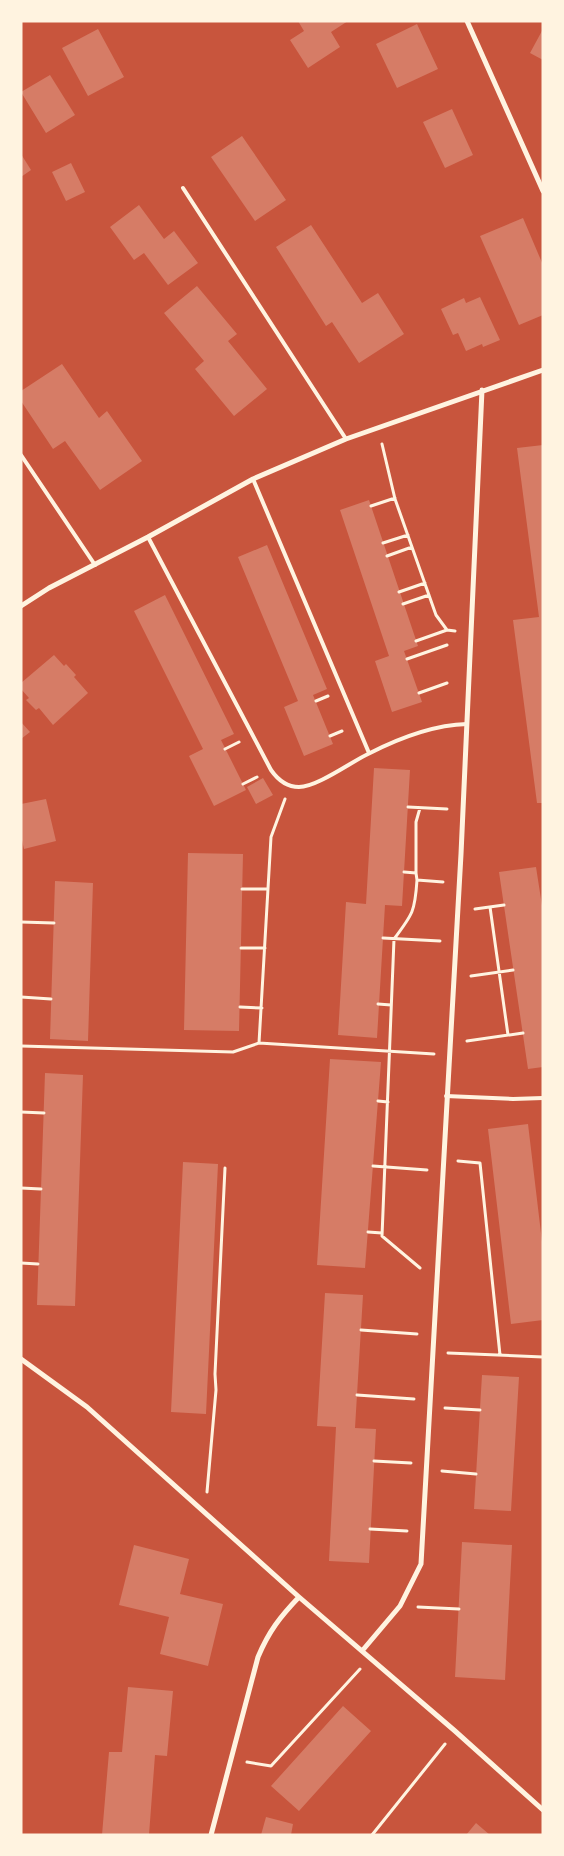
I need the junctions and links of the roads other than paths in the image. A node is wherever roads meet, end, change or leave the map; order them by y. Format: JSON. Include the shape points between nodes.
{"nodes":[{"id":1,"x":467,"y":21,"type":"edge"},
{"id":2,"x":183,"y":188,"type":"dead end"},
{"id":3,"x":543,"y":191,"type":"edge"},
{"id":4,"x":543,"y":370,"type":"edge"},
{"id":5,"x":482,"y":390,"type":"junction"},
{"id":6,"x":346,"y":439,"type":"junction"},
{"id":7,"x":21,"y":456,"type":"edge"},
{"id":8,"x":252,"y":479,"type":"junction"},
{"id":9,"x":148,"y":537,"type":"junction"},
{"id":10,"x":95,"y":565,"type":"junction"},
{"id":11,"x":21,"y":606,"type":"edge"},
{"id":12,"x":467,"y":724,"type":"junction"},
{"id":13,"x":369,"y":753,"type":"junction"},
{"id":14,"x":446,"y":1096,"type":"junction"},
{"id":15,"x":543,"y":1098,"type":"edge"},
{"id":16,"x":21,"y":1359,"type":"edge"},
{"id":17,"x":299,"y":1597,"type":"junction"},
{"id":18,"x":362,"y":1650,"type":"junction"},
{"id":19,"x":543,"y":1810,"type":"edge"},
{"id":20,"x":211,"y":1835,"type":"edge"}],
"edges":[{"from":1,"to":3,"type":"street"},
{"from":2,"to":6,"type":"lane"},
{"from":4,"to":5,"type":"street"},
{"from":5,"to":6,"type":"street"},
{"from":5,"to":12,"type":"street"},
{"from":6,"to":8,"type":"street"},
{"from":7,"to":10,"type":"lane"},
{"from":8,"to":9,"type":"street"},
{"from":8,"to":13,"type":"lane"},
{"from":9,"to":10,"type":"street"},
{"from":9,"to":13,"type":"lane","via":[[280,782],[301,787],[312,784]]},
{"from":10,"to":11,"type":"street"},
{"from":12,"to":13,"type":"lane","via":[[431,729]]},
{"from":12,"to":14,"type":"street"},
{"from":14,"to":15,"type":"lane","via":[[513,1100]]},
{"from":14,"to":18,"type":"street","via":[[421,1564],[400,1606]]},
{"from":16,"to":17,"type":"street","via":[[87,1407]]},
{"from":17,"to":18,"type":"street"},
{"from":17,"to":20,"type":"street","via":[[277,1621],[258,1657]]},
{"from":18,"to":19,"type":"street"}]}
